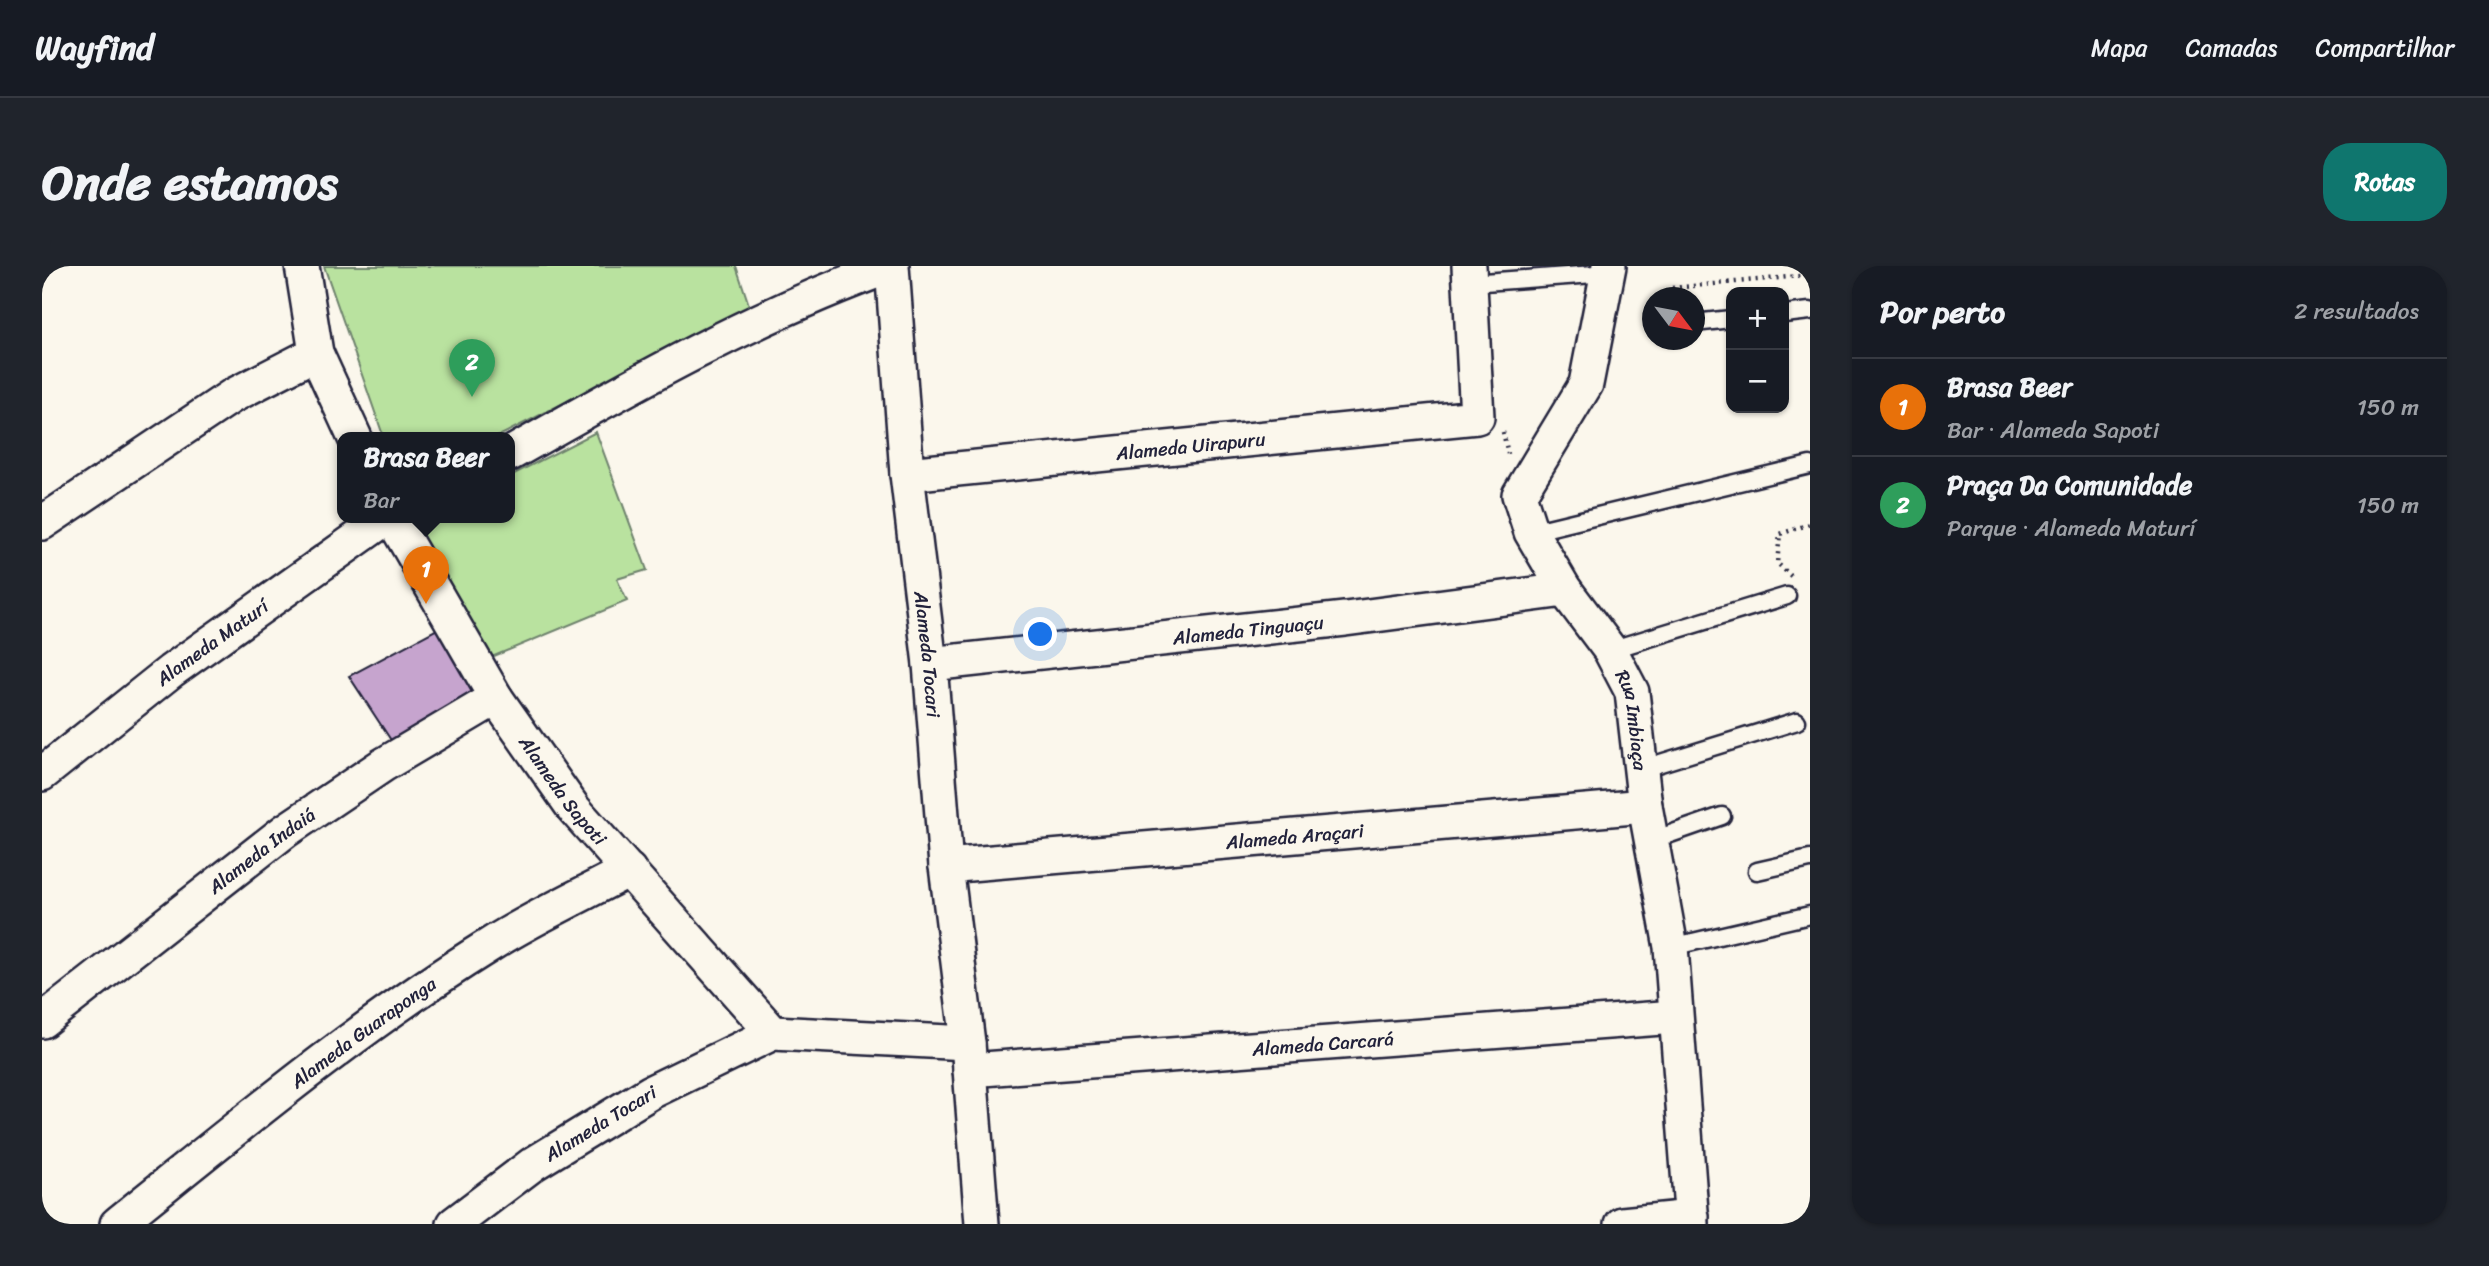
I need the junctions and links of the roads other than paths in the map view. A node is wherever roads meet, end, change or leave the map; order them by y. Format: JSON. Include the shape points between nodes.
{"nodes":[{"id":1,"x":302,"y":266,"type":"edge"},
{"id":2,"x":891,"y":266,"type":"edge"},
{"id":3,"x":1608,"y":270,"type":"edge"},
{"id":4,"x":1469,"y":274,"type":"edge"},
{"id":5,"x":1810,"y":311,"type":"edge"},
{"id":6,"x":1789,"y":313,"type":"edge"},
{"id":7,"x":1726,"y":320,"type":"edge"},
{"id":8,"x":1705,"y":322,"type":"edge"},
{"id":9,"x":316,"y":353,"type":"junction"},
{"id":10,"x":352,"y":432,"type":"edge"},
{"id":11,"x":515,"y":451,"type":"edge"},
{"id":12,"x":1810,"y":465,"type":"edge"},
{"id":13,"x":907,"y":474,"type":"junction"},
{"id":14,"x":47,"y":508,"type":"edge"},
{"id":15,"x":379,"y":523,"type":"edge"},
{"id":16,"x":395,"y":523,"type":"edge"},
{"id":17,"x":1531,"y":532,"type":"junction"},
{"id":18,"x":1566,"y":590,"type":"junction"},
{"id":19,"x":1787,"y":596,"type":"dead end"},
{"id":20,"x":1610,"y":650,"type":"junction"},
{"id":21,"x":930,"y":664,"type":"junction"},
{"id":22,"x":496,"y":698,"type":"junction"},
{"id":23,"x":1797,"y":721,"type":"dead end"},
{"id":24,"x":1641,"y":769,"type":"junction"},
{"id":25,"x":42,"y":774,"type":"edge"},
{"id":26,"x":1644,"y":806,"type":"junction"},
{"id":27,"x":1722,"y":816,"type":"dead end"},
{"id":28,"x":1650,"y":841,"type":"junction"},
{"id":29,"x":1810,"y":859,"type":"edge"},
{"id":30,"x":946,"y":866,"type":"junction"},
{"id":31,"x":629,"y":870,"type":"junction"},
{"id":32,"x":1757,"y":871,"type":"dead end"},
{"id":33,"x":1810,"y":915,"type":"edge"},
{"id":34,"x":1671,"y":947,"type":"junction"},
{"id":35,"x":1675,"y":1017,"type":"junction"},
{"id":36,"x":42,"y":1021,"type":"edge"},
{"id":37,"x":773,"y":1033,"type":"junction"},
{"id":38,"x":969,"y":1056,"type":"junction"},
{"id":39,"x":1692,"y":1221,"type":"edge"},
{"id":40,"x":117,"y":1224,"type":"edge"},
{"id":41,"x":454,"y":1224,"type":"edge"},
{"id":42,"x":982,"y":1224,"type":"edge"},
{"id":43,"x":1622,"y":1224,"type":"edge"}],
"edges":[{"from":1,"to":9,"type":"street"},
{"from":2,"to":11,"type":"street","via":[[827,289],[656,371]]},
{"from":2,"to":13,"type":"street","name":"Alameda Tocari"},
{"from":3,"to":4,"type":"lane"},
{"from":3,"to":17,"type":"street","name":"Rua Imbiaça","via":[[1586,384],[1519,495]]},
{"from":4,"to":13,"type":"street","name":"Alameda Uirapuru","via":[[1476,417]]},
{"from":5,"to":6,"type":"lane"},
{"from":7,"to":8,"type":"lane"},
{"from":9,"to":10,"type":"street"},
{"from":9,"to":14,"type":"street","via":[[232,396]]},
{"from":12,"to":17,"type":"lane"},
{"from":13,"to":21,"type":"street","name":"Alameda Tocari"},
{"from":15,"to":25,"type":"street","name":"Alameda Maturí","via":[[171,671]]},
{"from":16,"to":22,"type":"street","name":"Alameda Sapoti"},
{"from":17,"to":18,"type":"street","name":"Rua Imbiaça"},
{"from":18,"to":20,"type":"street","name":"Rua Imbiaça"},
{"from":18,"to":21,"type":"street","name":"Alameda Tinguaçu"},
{"from":19,"to":20,"type":"lane"},
{"from":20,"to":24,"type":"street","name":"Rua Imbiaça","via":[[1632,692]]},
{"from":21,"to":30,"type":"street","name":"Alameda Tocari"},
{"from":22,"to":31,"type":"street","name":"Alameda Sapoti","via":[[573,809]]},
{"from":22,"to":36,"type":"street","name":"Alameda Indaiá","via":[[383,765],[285,831]]},
{"from":23,"to":24,"type":"lane"},
{"from":24,"to":26,"type":"street","name":"Rua Imbiaça"},
{"from":26,"to":28,"type":"street","name":"Rua Imbiaça"},
{"from":26,"to":30,"type":"street","name":"Alameda Araçari"},
{"from":27,"to":28,"type":"lane"},
{"from":28,"to":34,"type":"street","name":"Rua Imbiaça"},
{"from":29,"to":32,"type":"lane"},
{"from":30,"to":38,"type":"street","name":"Alameda Tocari"},
{"from":31,"to":37,"type":"street","name":"Alameda Sapoti"},
{"from":31,"to":40,"type":"street","name":"Alameda Guaraponga","via":[[489,945],[389,1011]]},
{"from":33,"to":34,"type":"lane"},
{"from":34,"to":35,"type":"street","name":"Rua Imbiaça"},
{"from":35,"to":38,"type":"street","name":"Alameda Carcará"},
{"from":35,"to":39,"type":"street","name":"Rua Imbiaça"},
{"from":37,"to":38,"type":"street","name":"Alameda Tocari"},
{"from":37,"to":41,"type":"street","name":"Alameda Tocari","via":[[651,1092],[533,1164]]},
{"from":38,"to":42,"type":"street","name":"Alameda Tocari"},
{"from":39,"to":43,"type":"street"}]}
